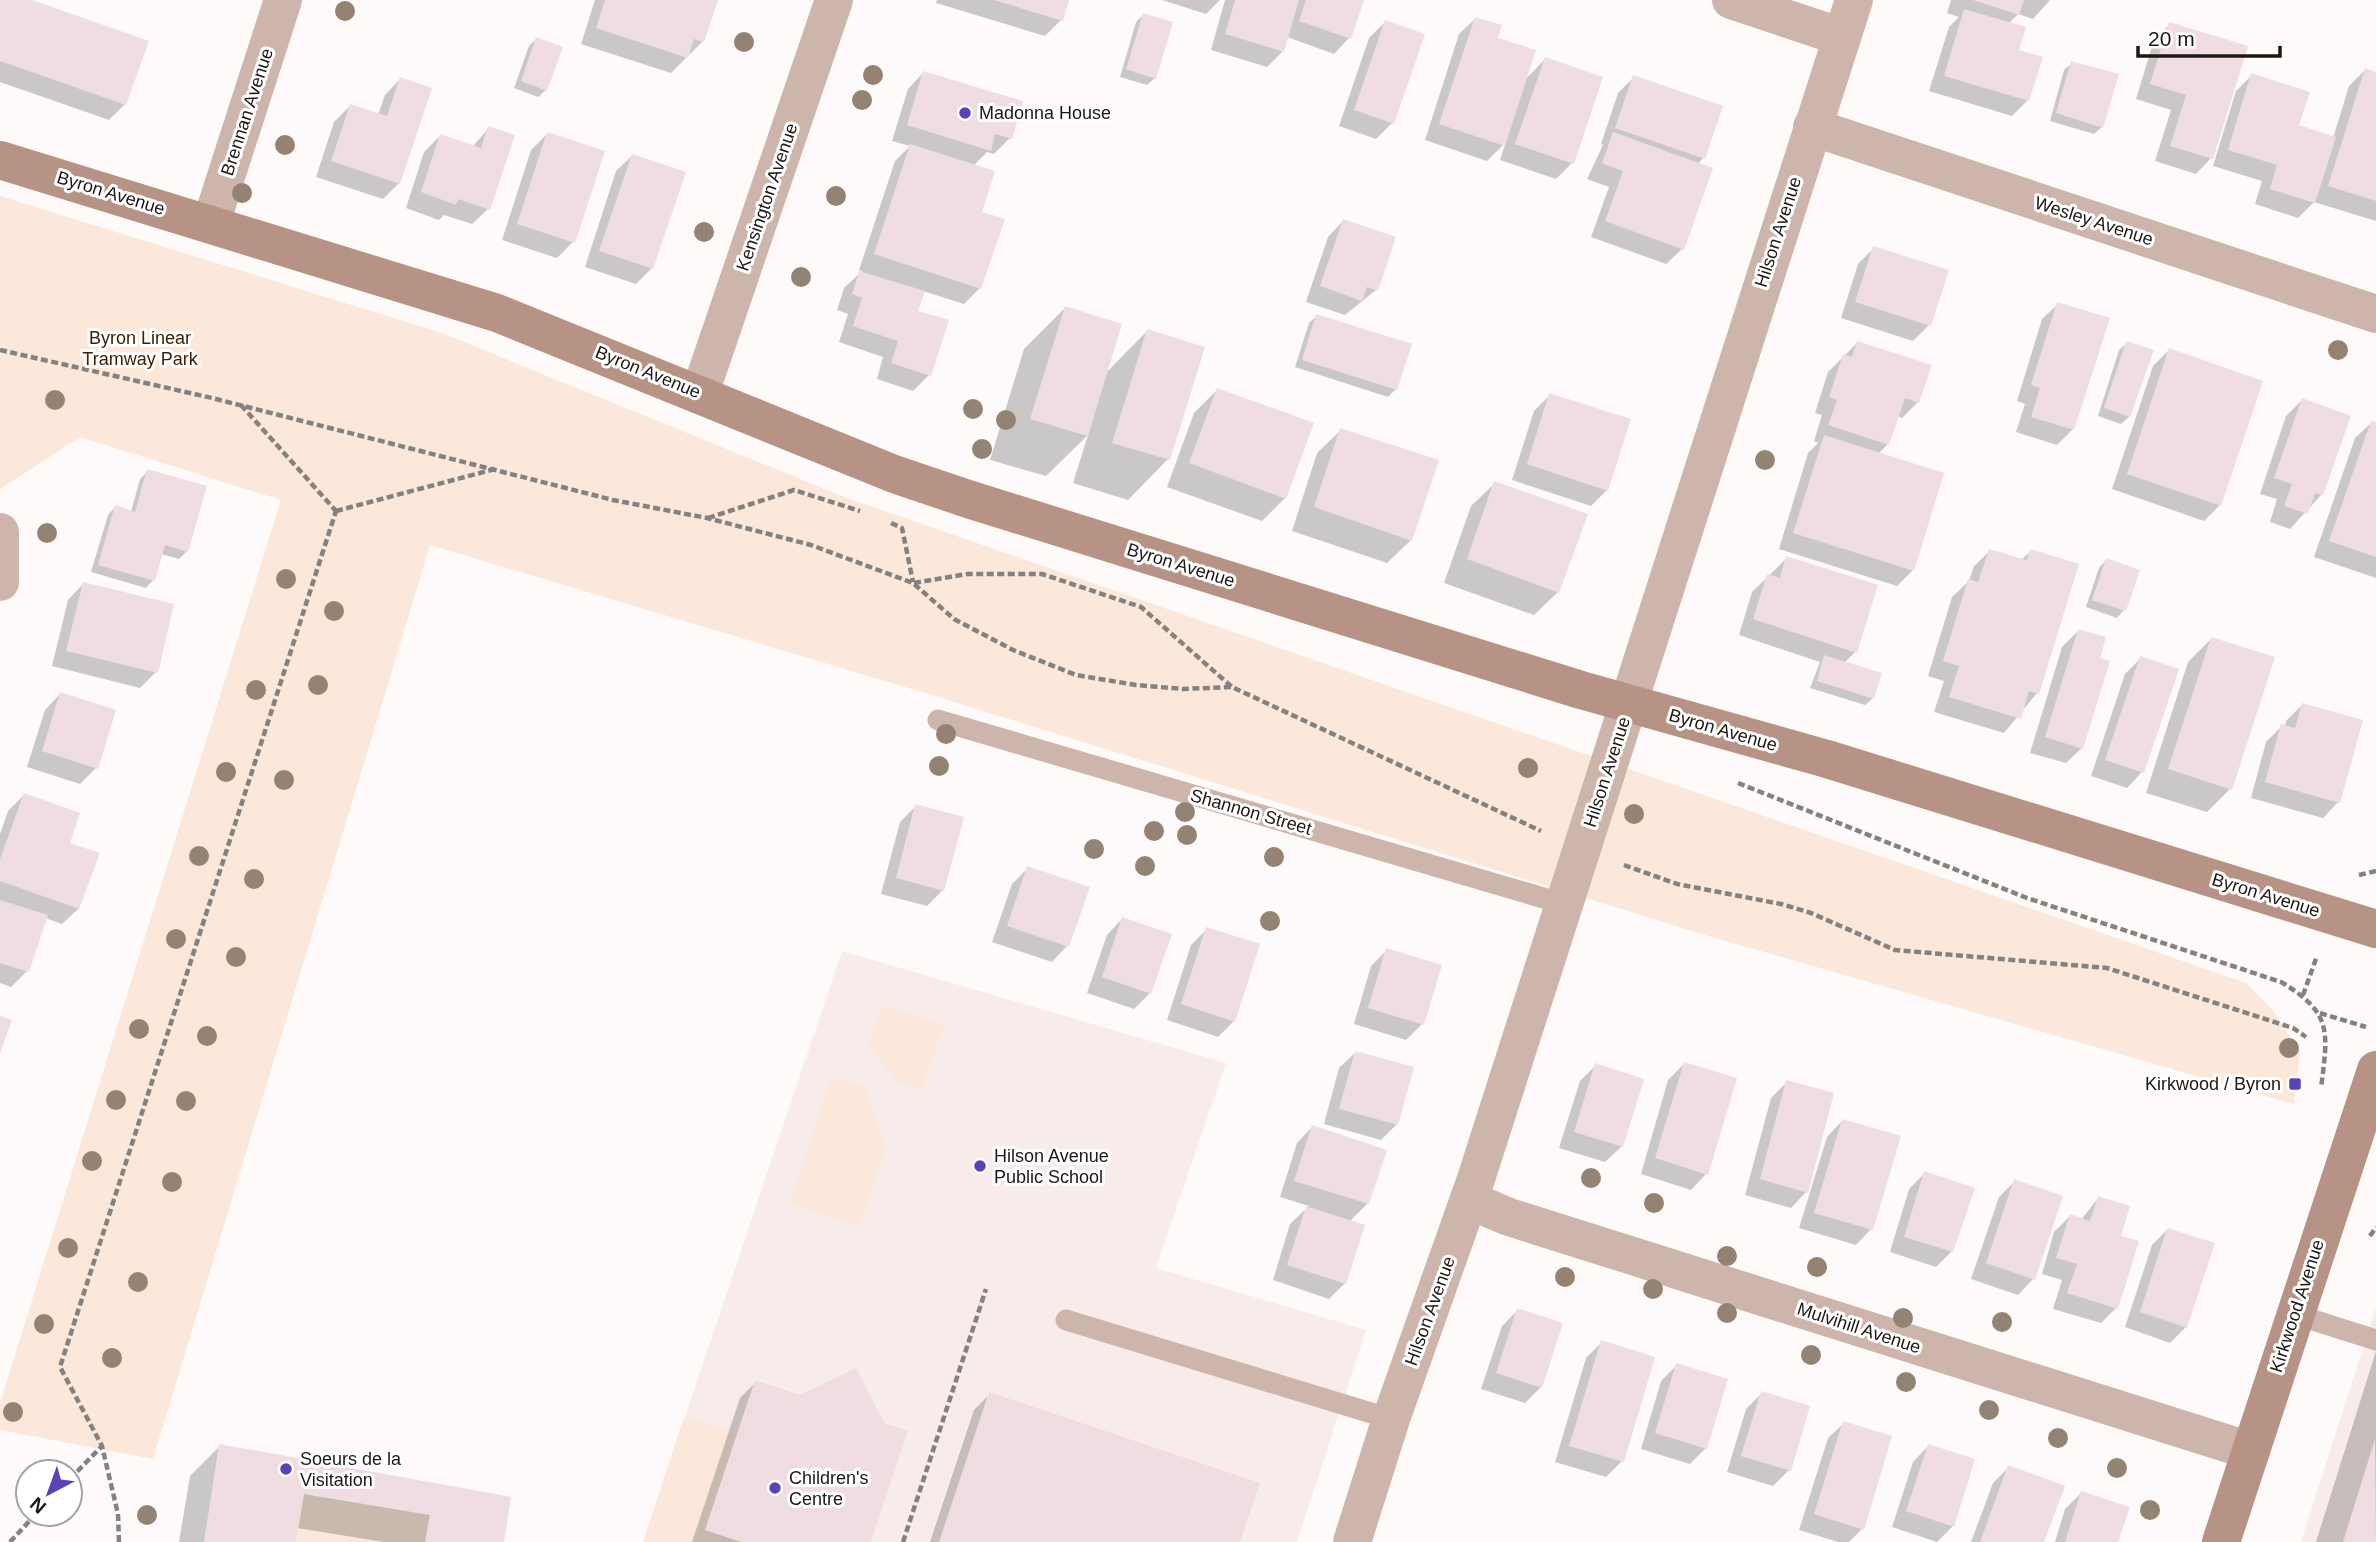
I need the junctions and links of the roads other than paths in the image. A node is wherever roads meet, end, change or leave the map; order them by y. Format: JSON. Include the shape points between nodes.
{"nodes":[{"id":1,"x":283,"y":0,"type":"edge"},
{"id":2,"x":834,"y":0,"type":"edge"},
{"id":3,"x":1731,"y":0,"type":"edge"},
{"id":4,"x":1854,"y":0,"type":"edge"},
{"id":5,"x":1842,"y":37,"type":"junction"},
{"id":6,"x":1812,"y":127,"type":"junction"},
{"id":7,"x":0,"y":160,"type":"edge"},
{"id":8,"x":211,"y":223,"type":"junction"},
{"id":9,"x":2376,"y":314,"type":"edge"},
{"id":10,"x":699,"y":393,"type":"junction"},
{"id":11,"x":0,"y":532,"type":"edge"},
{"id":12,"x":0,"y":582,"type":"edge"},
{"id":13,"x":1629,"y":704,"type":"junction"},
{"id":14,"x":938,"y":720,"type":"dead end"},
{"id":15,"x":1564,"y":904,"type":"junction"},
{"id":16,"x":2376,"y":929,"type":"edge"},
{"id":17,"x":2376,"y":1070,"type":"edge"},
{"id":18,"x":1469,"y":1200,"type":"junction"},
{"id":19,"x":2294,"y":1314,"type":"junction"},
{"id":20,"x":1066,"y":1320,"type":"dead end"},
{"id":21,"x":2376,"y":1340,"type":"edge"},
{"id":22,"x":1391,"y":1419,"type":"junction"},
{"id":23,"x":2251,"y":1451,"type":"junction"},
{"id":24,"x":1352,"y":1542,"type":"edge"},
{"id":25,"x":2221,"y":1542,"type":"edge"}],
"edges":[{"from":1,"to":8,"type":"street","name":"Brennan Avenue"},
{"from":2,"to":10,"type":"street","name":"Kensington Avenue"},
{"from":3,"to":5,"type":"street"},
{"from":4,"to":5,"type":"street","name":"Hilson Avenue"},
{"from":5,"to":6,"type":"street","name":"Hilson Avenue"},
{"from":6,"to":9,"type":"street","name":"Wesley Avenue"},
{"from":6,"to":13,"type":"street","name":"Hilson Avenue"},
{"from":7,"to":8,"type":"street","name":"Byron Avenue"},
{"from":8,"to":10,"type":"street","name":"Byron Avenue","via":[[497,313]]},
{"from":10,"to":13,"type":"street","name":"Byron Avenue","via":[[943,491]]},
{"from":11,"to":12,"type":"street"},
{"from":13,"to":15,"type":"street","name":"Hilson Avenue"},
{"from":13,"to":16,"type":"street","name":"Byron Avenue"},
{"from":14,"to":15,"type":"lane","name":"Shannon Street"},
{"from":15,"to":18,"type":"street","name":"Hilson Avenue"},
{"from":17,"to":19,"type":"street","name":"Kirkwood Avenue"},
{"from":18,"to":22,"type":"street","name":"Hilson Avenue"},
{"from":18,"to":23,"type":"street","name":"Mulvihill Avenue","via":[[1509,1217]]},
{"from":19,"to":21,"type":"lane"},
{"from":19,"to":23,"type":"street","name":"Kirkwood Avenue"},
{"from":20,"to":22,"type":"lane"},
{"from":22,"to":24,"type":"street","name":"Hilson Avenue"},
{"from":23,"to":25,"type":"street","name":"Kirkwood Avenue"}]}
